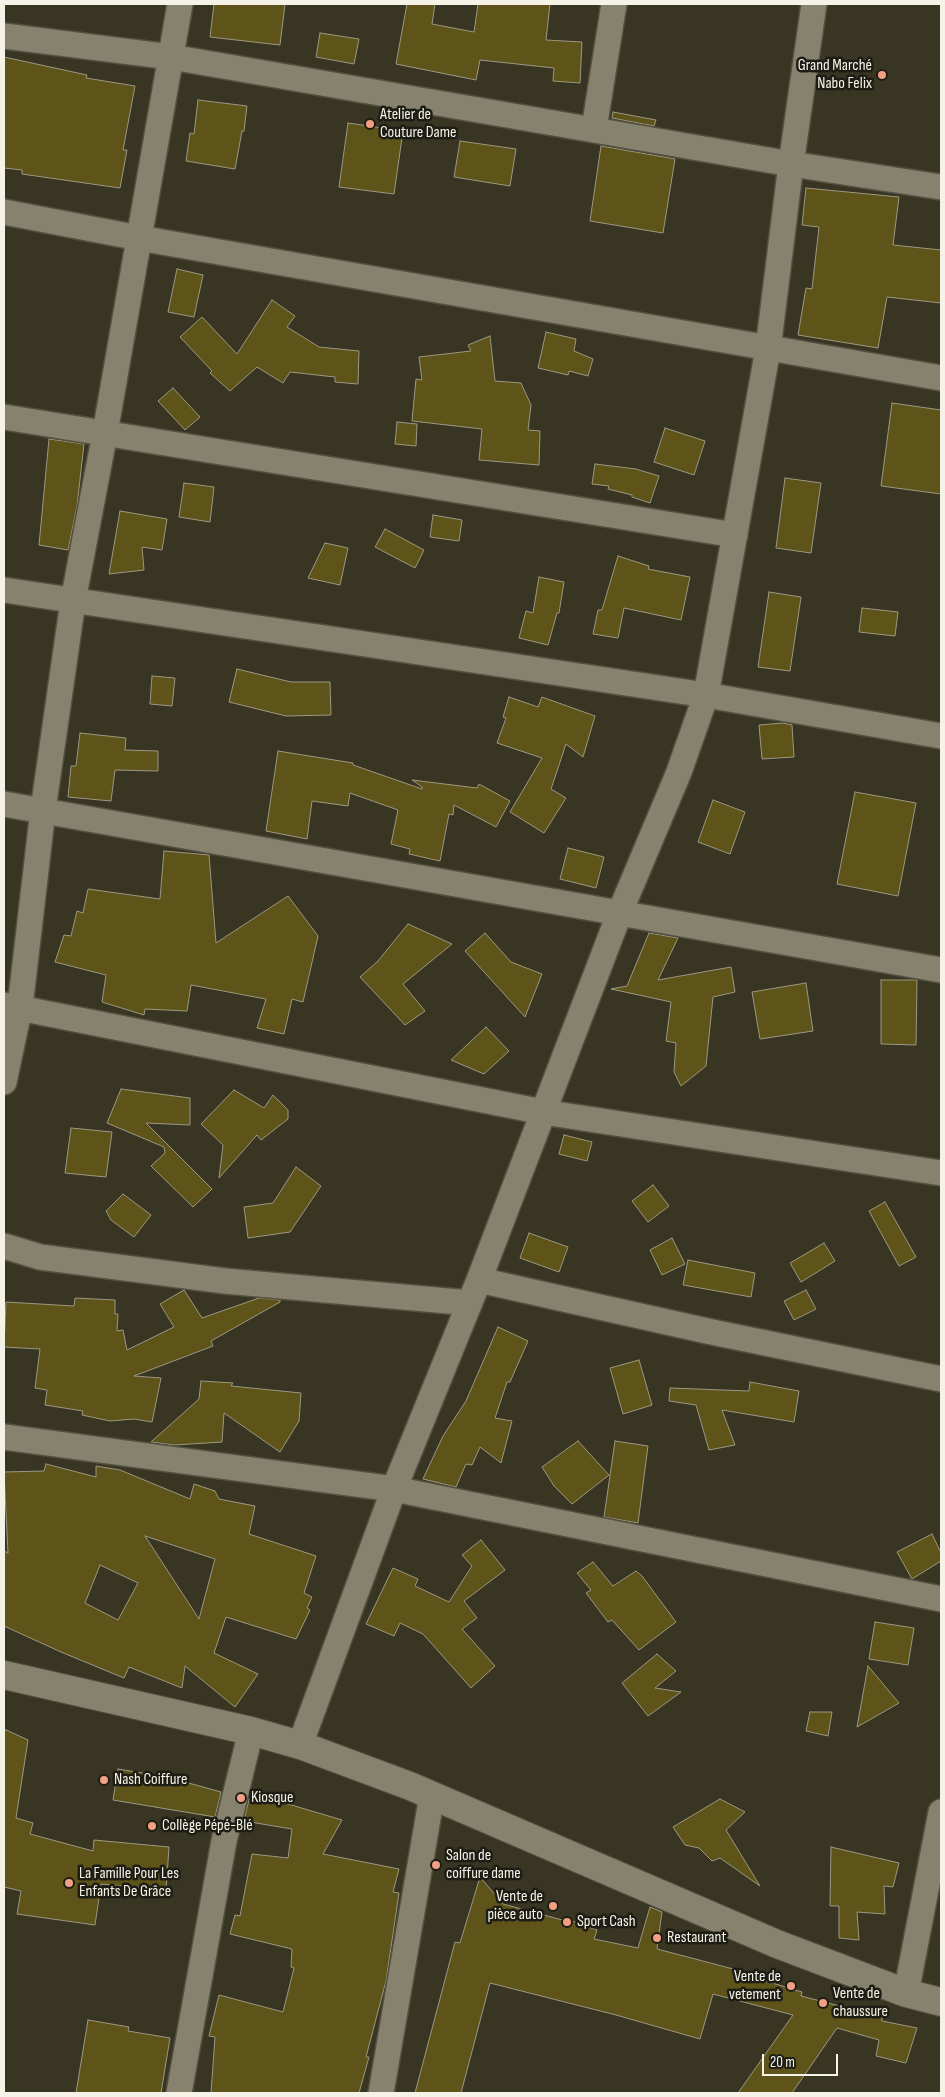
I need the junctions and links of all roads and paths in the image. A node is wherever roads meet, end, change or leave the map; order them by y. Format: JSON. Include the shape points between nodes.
{"nodes":[{"id":1,"x":180,"y":4,"type":"edge"},
{"id":2,"x":614,"y":4,"type":"edge"},
{"id":3,"x":814,"y":4,"type":"edge"},
{"id":4,"x":4,"y":36,"type":"edge"},
{"id":5,"x":171,"y":57,"type":"junction"},
{"id":6,"x":594,"y":129,"type":"junction"},
{"id":7,"x":791,"y":164,"type":"junction"},
{"id":8,"x":941,"y":187,"type":"edge"},
{"id":9,"x":4,"y":212,"type":"edge"},
{"id":10,"x":139,"y":238,"type":"junction"},
{"id":11,"x":768,"y":349,"type":"junction"},
{"id":12,"x":941,"y":378,"type":"edge"},
{"id":13,"x":4,"y":417,"type":"edge"},
{"id":14,"x":105,"y":433,"type":"junction"},
{"id":15,"x":735,"y":535,"type":"junction"},
{"id":16,"x":4,"y":590,"type":"edge"},
{"id":17,"x":73,"y":601,"type":"junction"},
{"id":18,"x":706,"y":695,"type":"junction"},
{"id":19,"x":941,"y":736,"type":"edge"},
{"id":20,"x":4,"y":804,"type":"edge"},
{"id":21,"x":43,"y":810,"type":"junction"},
{"id":22,"x":620,"y":912,"type":"junction"},
{"id":23,"x":941,"y":970,"type":"edge"},
{"id":24,"x":12,"y":1006,"type":"edge"},
{"id":25,"x":4,"y":1082,"type":"edge"},
{"id":26,"x":543,"y":1112,"type":"junction"},
{"id":27,"x":941,"y":1173,"type":"edge"},
{"id":28,"x":4,"y":1246,"type":"edge"},
{"id":29,"x":479,"y":1280,"type":"junction"},
{"id":30,"x":470,"y":1303,"type":"junction"},
{"id":31,"x":941,"y":1379,"type":"edge"},
{"id":32,"x":4,"y":1437,"type":"edge"},
{"id":33,"x":394,"y":1489,"type":"junction"},
{"id":34,"x":941,"y":1599,"type":"edge"},
{"id":35,"x":4,"y":1675,"type":"edge"},
{"id":36,"x":251,"y":1731,"type":"junction"},
{"id":37,"x":300,"y":1746,"type":"junction"},
{"id":38,"x":432,"y":1795,"type":"junction"},
{"id":39,"x":941,"y":1812,"type":"edge"},
{"id":40,"x":906,"y":1993,"type":"junction"},
{"id":41,"x":941,"y":2002,"type":"edge"},
{"id":42,"x":179,"y":2093,"type":"edge"},
{"id":43,"x":381,"y":2093,"type":"edge"}],
"edges":[{"from":1,"to":5,"type":"street"},
{"from":2,"to":6,"type":"street"},
{"from":3,"to":7,"type":"street"},
{"from":4,"to":5,"type":"street"},
{"from":5,"to":6,"type":"street"},
{"from":5,"to":10,"type":"street"},
{"from":6,"to":7,"type":"street"},
{"from":7,"to":8,"type":"street"},
{"from":7,"to":11,"type":"street"},
{"from":9,"to":10,"type":"street"},
{"from":10,"to":11,"type":"street"},
{"from":10,"to":14,"type":"street"},
{"from":11,"to":12,"type":"street"},
{"from":11,"to":15,"type":"street"},
{"from":13,"to":14,"type":"street"},
{"from":14,"to":15,"type":"street"},
{"from":14,"to":17,"type":"street"},
{"from":15,"to":18,"type":"street"},
{"from":16,"to":17,"type":"street"},
{"from":17,"to":18,"type":"street"},
{"from":17,"to":21,"type":"street"},
{"from":18,"to":19,"type":"street"},
{"from":18,"to":22,"type":"street","via":[[680,772]]},
{"from":20,"to":21,"type":"street"},
{"from":21,"to":22,"type":"street"},
{"from":21,"to":24,"type":"street"},
{"from":22,"to":23,"type":"street"},
{"from":22,"to":26,"type":"street"},
{"from":24,"to":25,"type":"street"},
{"from":24,"to":26,"type":"street"},
{"from":26,"to":27,"type":"street"},
{"from":26,"to":29,"type":"street"},
{"from":28,"to":30,"type":"street","via":[[40,1257],[225,1281]]},
{"from":29,"to":30,"type":"street"},
{"from":29,"to":31,"type":"street"},
{"from":30,"to":33,"type":"street"},
{"from":32,"to":33,"type":"street"},
{"from":33,"to":34,"type":"street"},
{"from":33,"to":37,"type":"street"},
{"from":35,"to":36,"type":"street"},
{"from":36,"to":37,"type":"street"},
{"from":36,"to":42,"type":"street","via":[[224,1841]]},
{"from":37,"to":38,"type":"street"},
{"from":38,"to":40,"type":"street","via":[[777,1944]]},
{"from":38,"to":43,"type":"street"},
{"from":39,"to":40,"type":"street"},
{"from":40,"to":41,"type":"street"}]}
